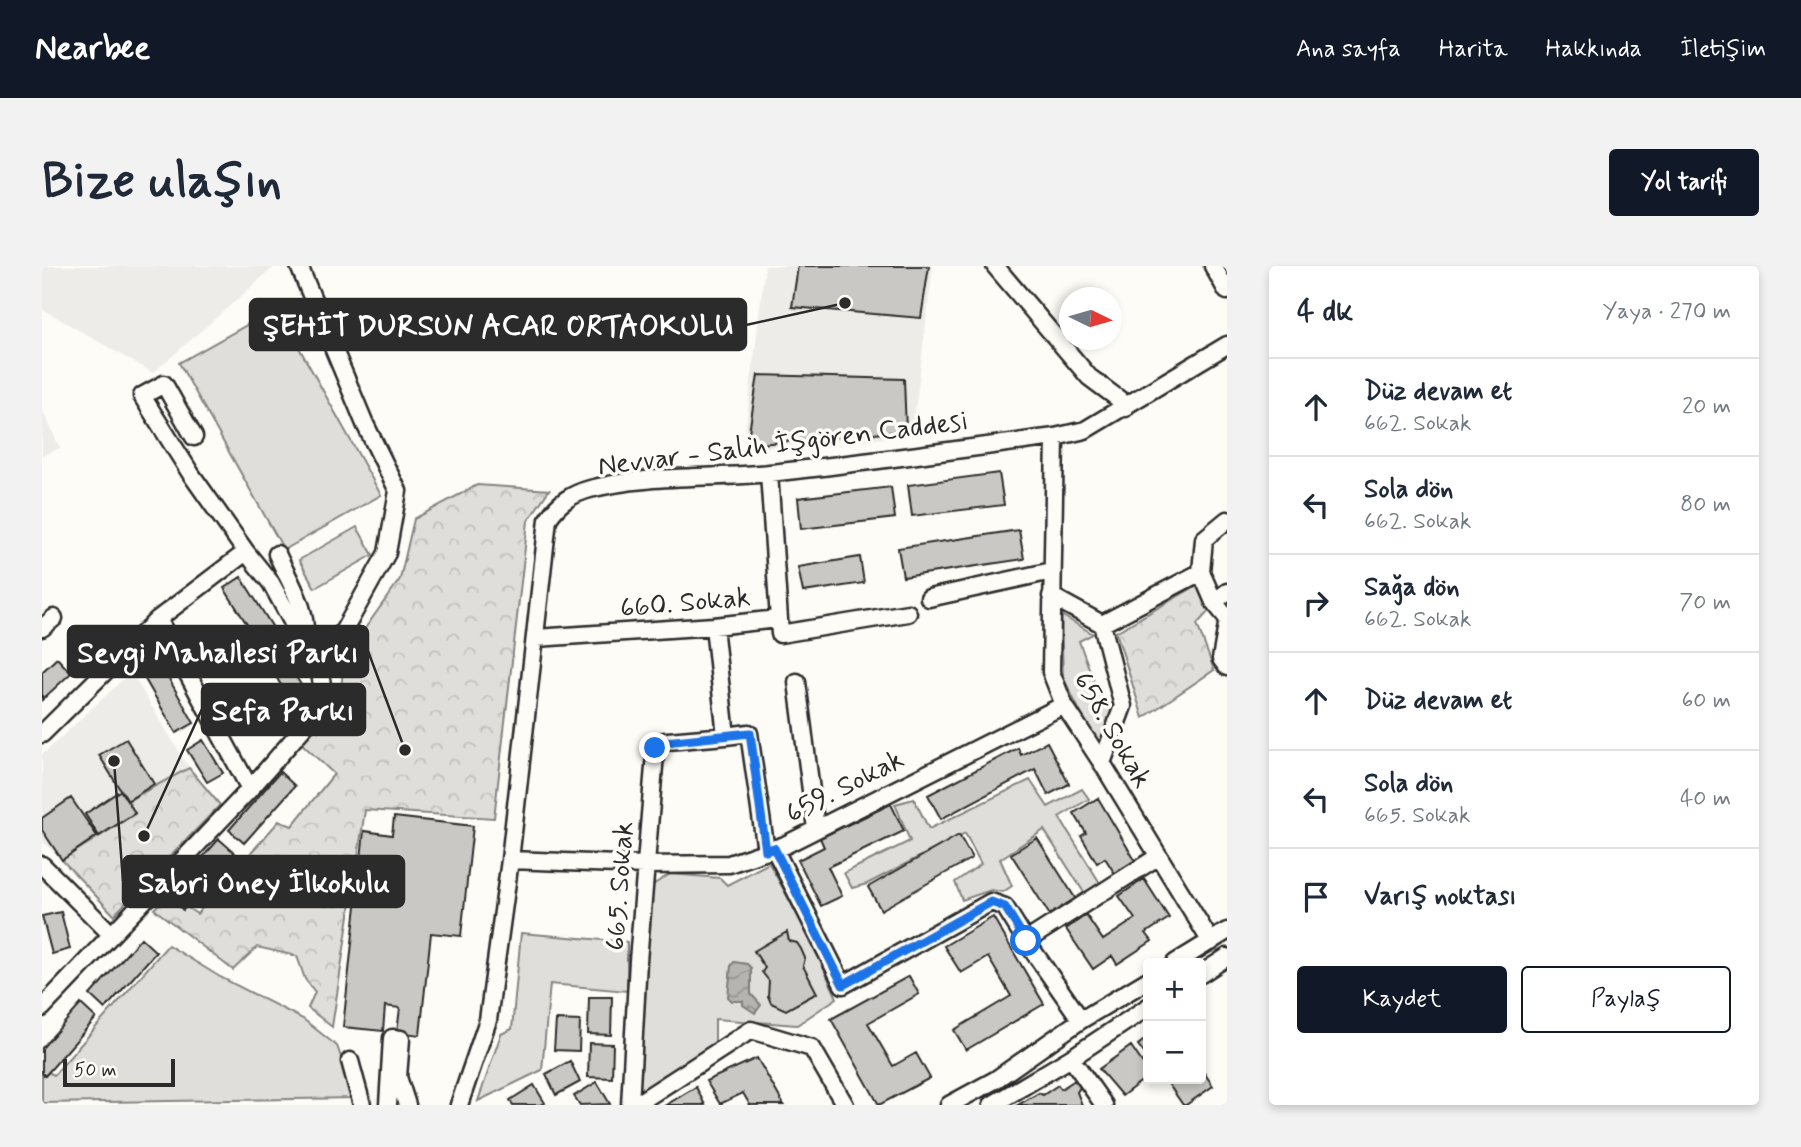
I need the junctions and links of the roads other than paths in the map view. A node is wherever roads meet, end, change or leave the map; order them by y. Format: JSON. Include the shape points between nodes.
{"nodes":[{"id":1,"x":299,"y":266,"type":"edge"},
{"id":2,"x":995,"y":266,"type":"edge"},
{"id":3,"x":1213,"y":266,"type":"edge"},
{"id":4,"x":1227,"y":291,"type":"edge"},
{"id":5,"x":1227,"y":345,"type":"edge"},
{"id":6,"x":1125,"y":408,"type":"junction"},
{"id":7,"x":194,"y":437,"type":"dead end"},
{"id":8,"x":1055,"y":437,"type":"junction"},
{"id":9,"x":769,"y":473,"type":"junction"},
{"id":10,"x":1227,"y":520,"type":"edge"},
{"id":11,"x":246,"y":552,"type":"junction"},
{"id":12,"x":277,"y":554,"type":"dead end"},
{"id":13,"x":1052,"y":571,"type":"junction"},
{"id":14,"x":1201,"y":572,"type":"junction"},
{"id":15,"x":1051,"y":596,"type":"junction"},
{"id":16,"x":1221,"y":597,"type":"edge"},
{"id":17,"x":929,"y":598,"type":"dead end"},
{"id":18,"x":908,"y":614,"type":"dead end"},
{"id":19,"x":1227,"y":618,"type":"edge"},
{"id":20,"x":158,"y":619,"type":"junction"},
{"id":21,"x":778,"y":619,"type":"junction"},
{"id":22,"x":1102,"y":624,"type":"junction"},
{"id":23,"x":1227,"y":625,"type":"edge"},
{"id":24,"x":714,"y":626,"type":"junction"},
{"id":25,"x":536,"y":638,"type":"junction"},
{"id":26,"x":303,"y":644,"type":"junction"},
{"id":27,"x":1227,"y":667,"type":"edge"},
{"id":28,"x":320,"y":673,"type":"junction"},
{"id":29,"x":797,"y":682,"type":"dead end"},
{"id":30,"x":1064,"y":705,"type":"junction"},
{"id":31,"x":42,"y":734,"type":"edge"},
{"id":32,"x":726,"y":736,"type":"junction"},
{"id":33,"x":1102,"y":763,"type":"junction"},
{"id":34,"x":250,"y":789,"type":"junction"},
{"id":35,"x":816,"y":829,"type":"junction"},
{"id":36,"x":770,"y":850,"type":"junction"},
{"id":37,"x":1159,"y":856,"type":"junction"},
{"id":38,"x":510,"y":860,"type":"junction"},
{"id":39,"x":42,"y":865,"type":"edge"},
{"id":40,"x":645,"y":865,"type":"junction"},
{"id":41,"x":1227,"y":931,"type":"edge"},
{"id":42,"x":111,"y":934,"type":"junction"},
{"id":43,"x":1026,"y":941,"type":"junction"},
{"id":44,"x":1211,"y":942,"type":"junction"},
{"id":45,"x":1184,"y":958,"type":"edge"},
{"id":46,"x":1226,"y":959,"type":"edge"},
{"id":47,"x":1206,"y":971,"type":"edge"},
{"id":48,"x":1143,"y":983,"type":"edge"},
{"id":49,"x":42,"y":1009,"type":"edge"},
{"id":50,"x":1143,"y":1010,"type":"edge"},
{"id":51,"x":1082,"y":1020,"type":"junction"},
{"id":52,"x":1071,"y":1058,"type":"junction"},
{"id":53,"x":350,"y":1060,"type":"dead end"},
{"id":54,"x":362,"y":1105,"type":"edge"},
{"id":55,"x":387,"y":1105,"type":"edge"},
{"id":56,"x":407,"y":1105,"type":"edge"},
{"id":57,"x":459,"y":1105,"type":"edge"},
{"id":58,"x":632,"y":1105,"type":"edge"},
{"id":59,"x":845,"y":1105,"type":"edge"},
{"id":60,"x":949,"y":1105,"type":"edge"},
{"id":61,"x":992,"y":1105,"type":"edge"},
{"id":62,"x":1104,"y":1105,"type":"edge"}],
"edges":[{"from":1,"to":28,"type":"street","via":[[398,491],[387,553]]},
{"from":2,"to":6,"type":"street","via":[[1089,377]]},
{"from":3,"to":4,"type":"street"},
{"from":5,"to":6,"type":"street","name":"Nevvar - Salih İşgören Caddesi"},
{"from":6,"to":8,"type":"street","name":"Nevvar - Salih İşgören Caddesi","via":[[1084,430]]},
{"from":7,"to":11,"type":"street","via":[[164,384],[142,396]]},
{"from":8,"to":9,"type":"street","name":"Nevvar - Salih İşgören Caddesi"},
{"from":8,"to":13,"type":"street","name":"658. Sokak"},
{"from":9,"to":21,"type":"street"},
{"from":9,"to":25,"type":"street","name":"Nevvar - Salih İşgören Caddesi","via":[[636,482],[591,489],[557,505],[548,519]]},
{"from":10,"to":14,"type":"street","via":[[1203,539]]},
{"from":11,"to":20,"type":"street"},
{"from":11,"to":26,"type":"street","via":[[271,583]]},
{"from":12,"to":26,"type":"street","via":[[301,606],[306,630]]},
{"from":13,"to":15,"type":"street","name":"658. Sokak"},
{"from":13,"to":17,"type":"street"},
{"from":14,"to":16,"type":"street"},
{"from":14,"to":22,"type":"street"},
{"from":15,"to":22,"type":"street"},
{"from":15,"to":30,"type":"street","name":"658. Sokak","via":[[1051,672]]},
{"from":16,"to":19,"type":"street"},
{"from":18,"to":21,"type":"street","name":"660. Sokak","via":[[780,634]]},
{"from":20,"to":31,"type":"street"},
{"from":20,"to":34,"type":"street"},
{"from":21,"to":24,"type":"street","name":"660. Sokak"},
{"from":22,"to":33,"type":"street","via":[[1123,706]]},
{"from":23,"to":27,"type":"street","via":[[1221,659]]},
{"from":24,"to":25,"type":"street","name":"660. Sokak"},
{"from":24,"to":32,"type":"street"},
{"from":25,"to":38,"type":"street","name":"Nevvar - Salih İşgören Caddesi"},
{"from":26,"to":28,"type":"street"},
{"from":28,"to":34,"type":"street","via":[[325,703]]},
{"from":29,"to":35,"type":"street"},
{"from":30,"to":33,"type":"street","name":"658. Sokak"},
{"from":30,"to":35,"type":"street","name":"659. Sokak"},
{"from":32,"to":36,"type":"street","via":[[750,733]]},
{"from":32,"to":40,"type":"street","name":"665. Sokak","via":[[656,743]]},
{"from":33,"to":37,"type":"street","name":"658. Sokak"},
{"from":34,"to":42,"type":"street"},
{"from":35,"to":36,"type":"street","name":"659. Sokak"},
{"from":36,"to":40,"type":"street","name":"659. Sokak","via":[[729,864]]},
{"from":36,"to":43,"type":"street","via":[[843,985],[991,902],[1005,907]]},
{"from":37,"to":43,"type":"street"},
{"from":37,"to":44,"type":"street","name":"658. Sokak"},
{"from":38,"to":40,"type":"street","name":"659. Sokak"},
{"from":38,"to":57,"type":"street","name":"Nevvar - Salih İşgören Caddesi","via":[[488,1020]]},
{"from":39,"to":42,"type":"street"},
{"from":40,"to":58,"type":"street","name":"665. Sokak"},
{"from":41,"to":44,"type":"street"},
{"from":42,"to":49,"type":"street"},
{"from":43,"to":51,"type":"street"},
{"from":44,"to":45,"type":"street"},
{"from":46,"to":47,"type":"street"},
{"from":48,"to":51,"type":"street"},
{"from":50,"to":52,"type":"street"},
{"from":51,"to":60,"type":"street","via":[[995,1080]]},
{"from":52,"to":61,"type":"street"},
{"from":52,"to":62,"type":"street"},
{"from":53,"to":54,"type":"street"},
{"from":55,"to":56,"type":"street","via":[[392,1038],[401,1039],[398,1077]]},
{"from":58,"to":59,"type":"street","via":[[751,1030],[812,1048]]}]}
